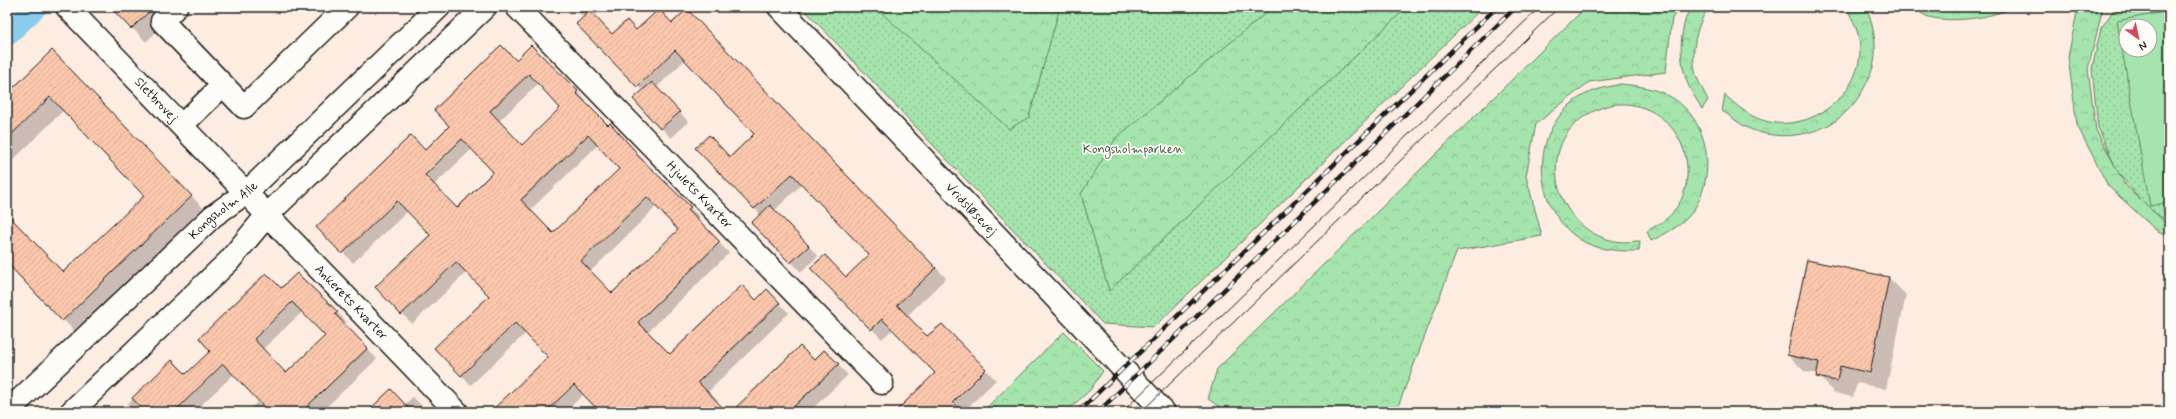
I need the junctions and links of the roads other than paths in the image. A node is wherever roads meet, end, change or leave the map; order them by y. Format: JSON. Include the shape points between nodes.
{"nodes":[{"id":1,"x":176,"y":7,"type":"edge"},
{"id":2,"x":347,"y":7,"type":"edge"},
{"id":3,"x":439,"y":7,"type":"edge"},
{"id":4,"x":485,"y":7,"type":"edge"},
{"id":5,"x":517,"y":7,"type":"edge"},
{"id":6,"x":779,"y":7,"type":"edge"},
{"id":7,"x":73,"y":14,"type":"edge"},
{"id":8,"x":223,"y":85,"type":"junction"},
{"id":9,"x":182,"y":124,"type":"junction"},
{"id":10,"x":247,"y":192,"type":"junction"},
{"id":11,"x":268,"y":214,"type":"junction"},
{"id":12,"x":882,"y":383,"type":"dead end"},
{"id":13,"x":7,"y":412,"type":"edge"},
{"id":14,"x":71,"y":412,"type":"edge"},
{"id":15,"x":457,"y":412,"type":"edge"},
{"id":16,"x":1164,"y":412,"type":"edge"}],
"edges":[{"from":1,"to":8,"type":"street","via":[[162,21]]},
{"from":2,"to":8,"type":"street","via":[[244,106]]},
{"from":3,"to":10,"type":"street","name":"Kongsholm Alle"},
{"from":4,"to":11,"type":"street"},
{"from":5,"to":12,"type":"street","name":"Hjulets Kvarter"},
{"from":6,"to":16,"type":"street","name":"Vridsløsevej"},
{"from":7,"to":9,"type":"street","name":"Sletbrovej"},
{"from":8,"to":9,"type":"street"},
{"from":9,"to":10,"type":"street","name":"Sletbrovej"},
{"from":10,"to":11,"type":"street","name":"Ankerets Kvarter"},
{"from":10,"to":13,"type":"street","name":"Kongsholm Alle","via":[[213,216]]},
{"from":11,"to":14,"type":"street","via":[[229,261]]},
{"from":11,"to":15,"type":"street","name":"Ankerets Kvarter"}]}
